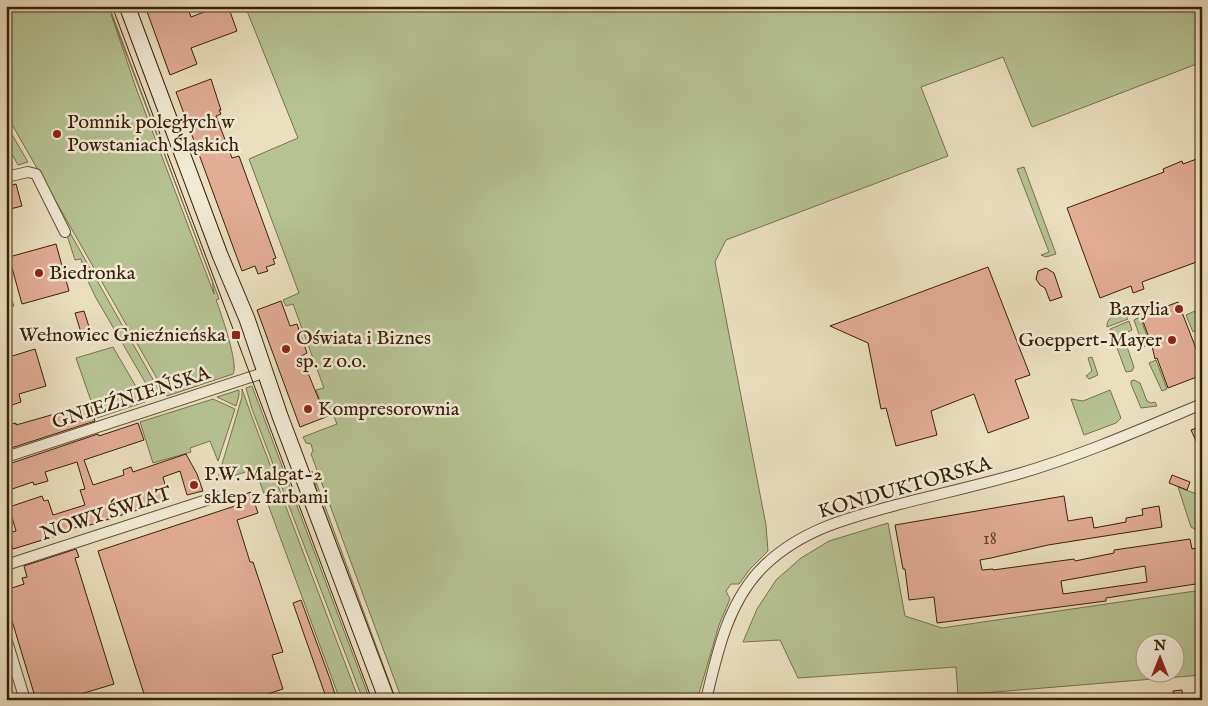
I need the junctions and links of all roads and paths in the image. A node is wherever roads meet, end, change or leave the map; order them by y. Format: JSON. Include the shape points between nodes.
{"nodes":[{"id":1,"x":127,"y":6,"type":"edge"},
{"id":2,"x":6,"y":177,"type":"edge"},
{"id":3,"x":65,"y":232,"type":"dead end"},
{"id":4,"x":266,"y":372,"type":"junction"},
{"id":5,"x":1202,"y":404,"type":"edge"},
{"id":6,"x":6,"y":457,"type":"edge"},
{"id":7,"x":216,"y":497,"type":"dead end"},
{"id":8,"x":6,"y":565,"type":"edge"},
{"id":9,"x":6,"y":638,"type":"edge"},
{"id":10,"x":25,"y":700,"type":"edge"},
{"id":11,"x":387,"y":700,"type":"edge"},
{"id":12,"x":706,"y":700,"type":"edge"}],
"edges":[{"from":1,"to":4,"type":"main road"},
{"from":2,"to":3,"type":"street","via":[[28,172],[36,174]]},
{"from":4,"to":6,"type":"street","name":"GNIEŹNIEŃSKA"},
{"from":4,"to":11,"type":"main road"},
{"from":5,"to":12,"type":"street","name":"KONDUKTORSKA","via":[[1019,474],[850,518],[806,536],[764,566],[740,598],[722,640]]},
{"from":7,"to":8,"type":"street","name":"NOWY ŚWIAT"},
{"from":9,"to":10,"type":"street"}]}
